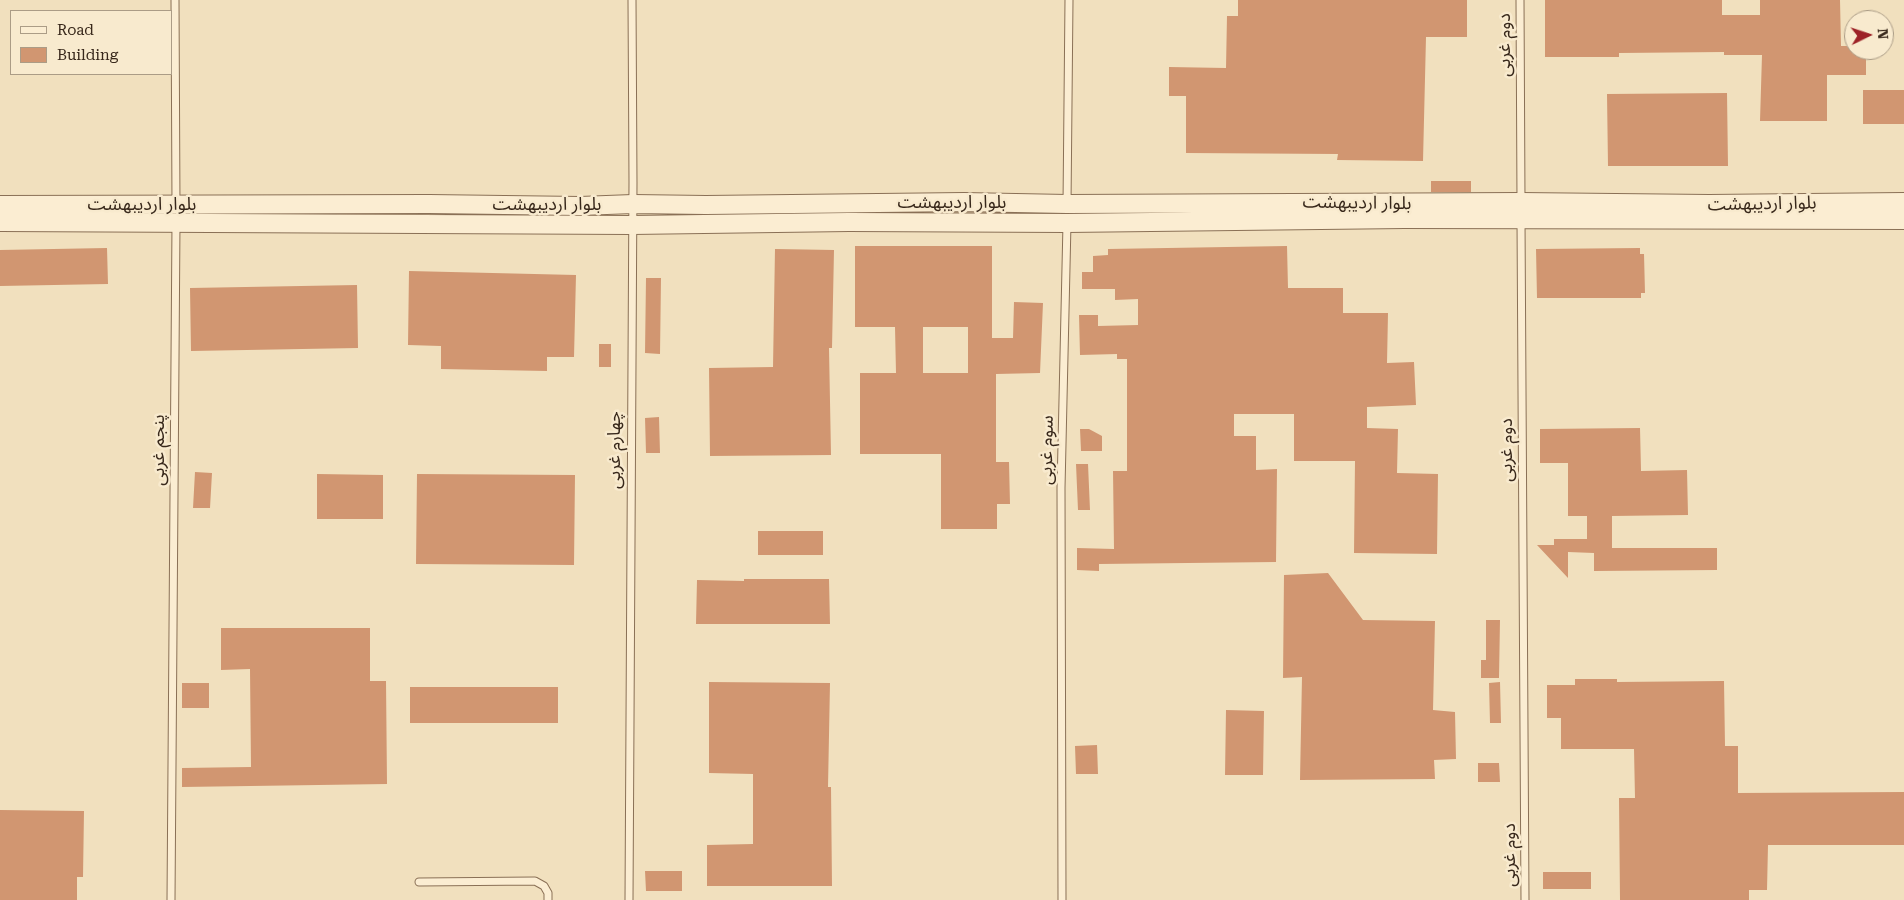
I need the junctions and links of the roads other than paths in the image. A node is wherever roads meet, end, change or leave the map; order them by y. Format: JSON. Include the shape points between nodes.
{"nodes":[{"id":1,"x":175,"y":0,"type":"edge"},
{"id":2,"x":632,"y":0,"type":"edge"},
{"id":3,"x":1068,"y":0,"type":"edge"},
{"id":4,"x":1520,"y":0,"type":"edge"},
{"id":5,"x":1521,"y":202,"type":"junction"},
{"id":6,"x":1904,"y":202,"type":"edge"},
{"id":7,"x":176,"y":204,"type":"junction"},
{"id":8,"x":632,"y":204,"type":"junction"},
{"id":9,"x":1067,"y":204,"type":"junction"},
{"id":10,"x":0,"y":205,"type":"edge"},
{"id":11,"x":1521,"y":220,"type":"junction"},
{"id":12,"x":1904,"y":220,"type":"edge"},
{"id":13,"x":0,"y":222,"type":"edge"},
{"id":14,"x":176,"y":223,"type":"junction"},
{"id":15,"x":1066,"y":223,"type":"junction"},
{"id":16,"x":632,"y":225,"type":"junction"},
{"id":17,"x":419,"y":882,"type":"dead end"},
{"id":18,"x":171,"y":900,"type":"edge"},
{"id":19,"x":548,"y":900,"type":"edge"},
{"id":20,"x":629,"y":900,"type":"edge"},
{"id":21,"x":1062,"y":900,"type":"edge"},
{"id":22,"x":1525,"y":900,"type":"edge"}],
"edges":[{"from":1,"to":7,"type":"lane","name":"پنجم غربی"},
{"from":2,"to":8,"type":"lane","name":"چهارم غربی"},
{"from":3,"to":9,"type":"lane","name":"سوم غربی"},
{"from":4,"to":5,"type":"lane","name":"دوم غربی"},
{"from":5,"to":6,"type":"street","name":"بلوار اردیبهشت"},
{"from":5,"to":9,"type":"street","name":"بلوار اردیبهشت"},
{"from":5,"to":11,"type":"lane","name":"دوم غربی"},
{"from":7,"to":8,"type":"street","name":"بلوار اردیبهشت"},
{"from":7,"to":10,"type":"street","name":"بلوار اردیبهشت"},
{"from":7,"to":14,"type":"lane","name":"پنجم غربی"},
{"from":8,"to":9,"type":"street","name":"بلوار اردیبهشت"},
{"from":8,"to":16,"type":"lane","name":"چهارم غربی"},
{"from":9,"to":15,"type":"lane","name":"سوم غربی"},
{"from":11,"to":12,"type":"street","name":"بلوار اردیبهشت"},
{"from":11,"to":15,"type":"street","name":"بلوار اردیبهشت"},
{"from":11,"to":22,"type":"lane","name":"دوم غربی"},
{"from":13,"to":14,"type":"street","name":"بلوار اردیبهشت"},
{"from":14,"to":16,"type":"street","name":"بلوار اردیبهشت"},
{"from":14,"to":18,"type":"lane","name":"پنجم غربی"},
{"from":15,"to":16,"type":"street","name":"بلوار اردیبهشت"},
{"from":15,"to":21,"type":"lane","name":"سوم غربی","via":[[1061,488]]},
{"from":16,"to":20,"type":"lane","name":"چهارم غربی"},
{"from":17,"to":19,"type":"lane","via":[[535,881],[544,886]]}]}
